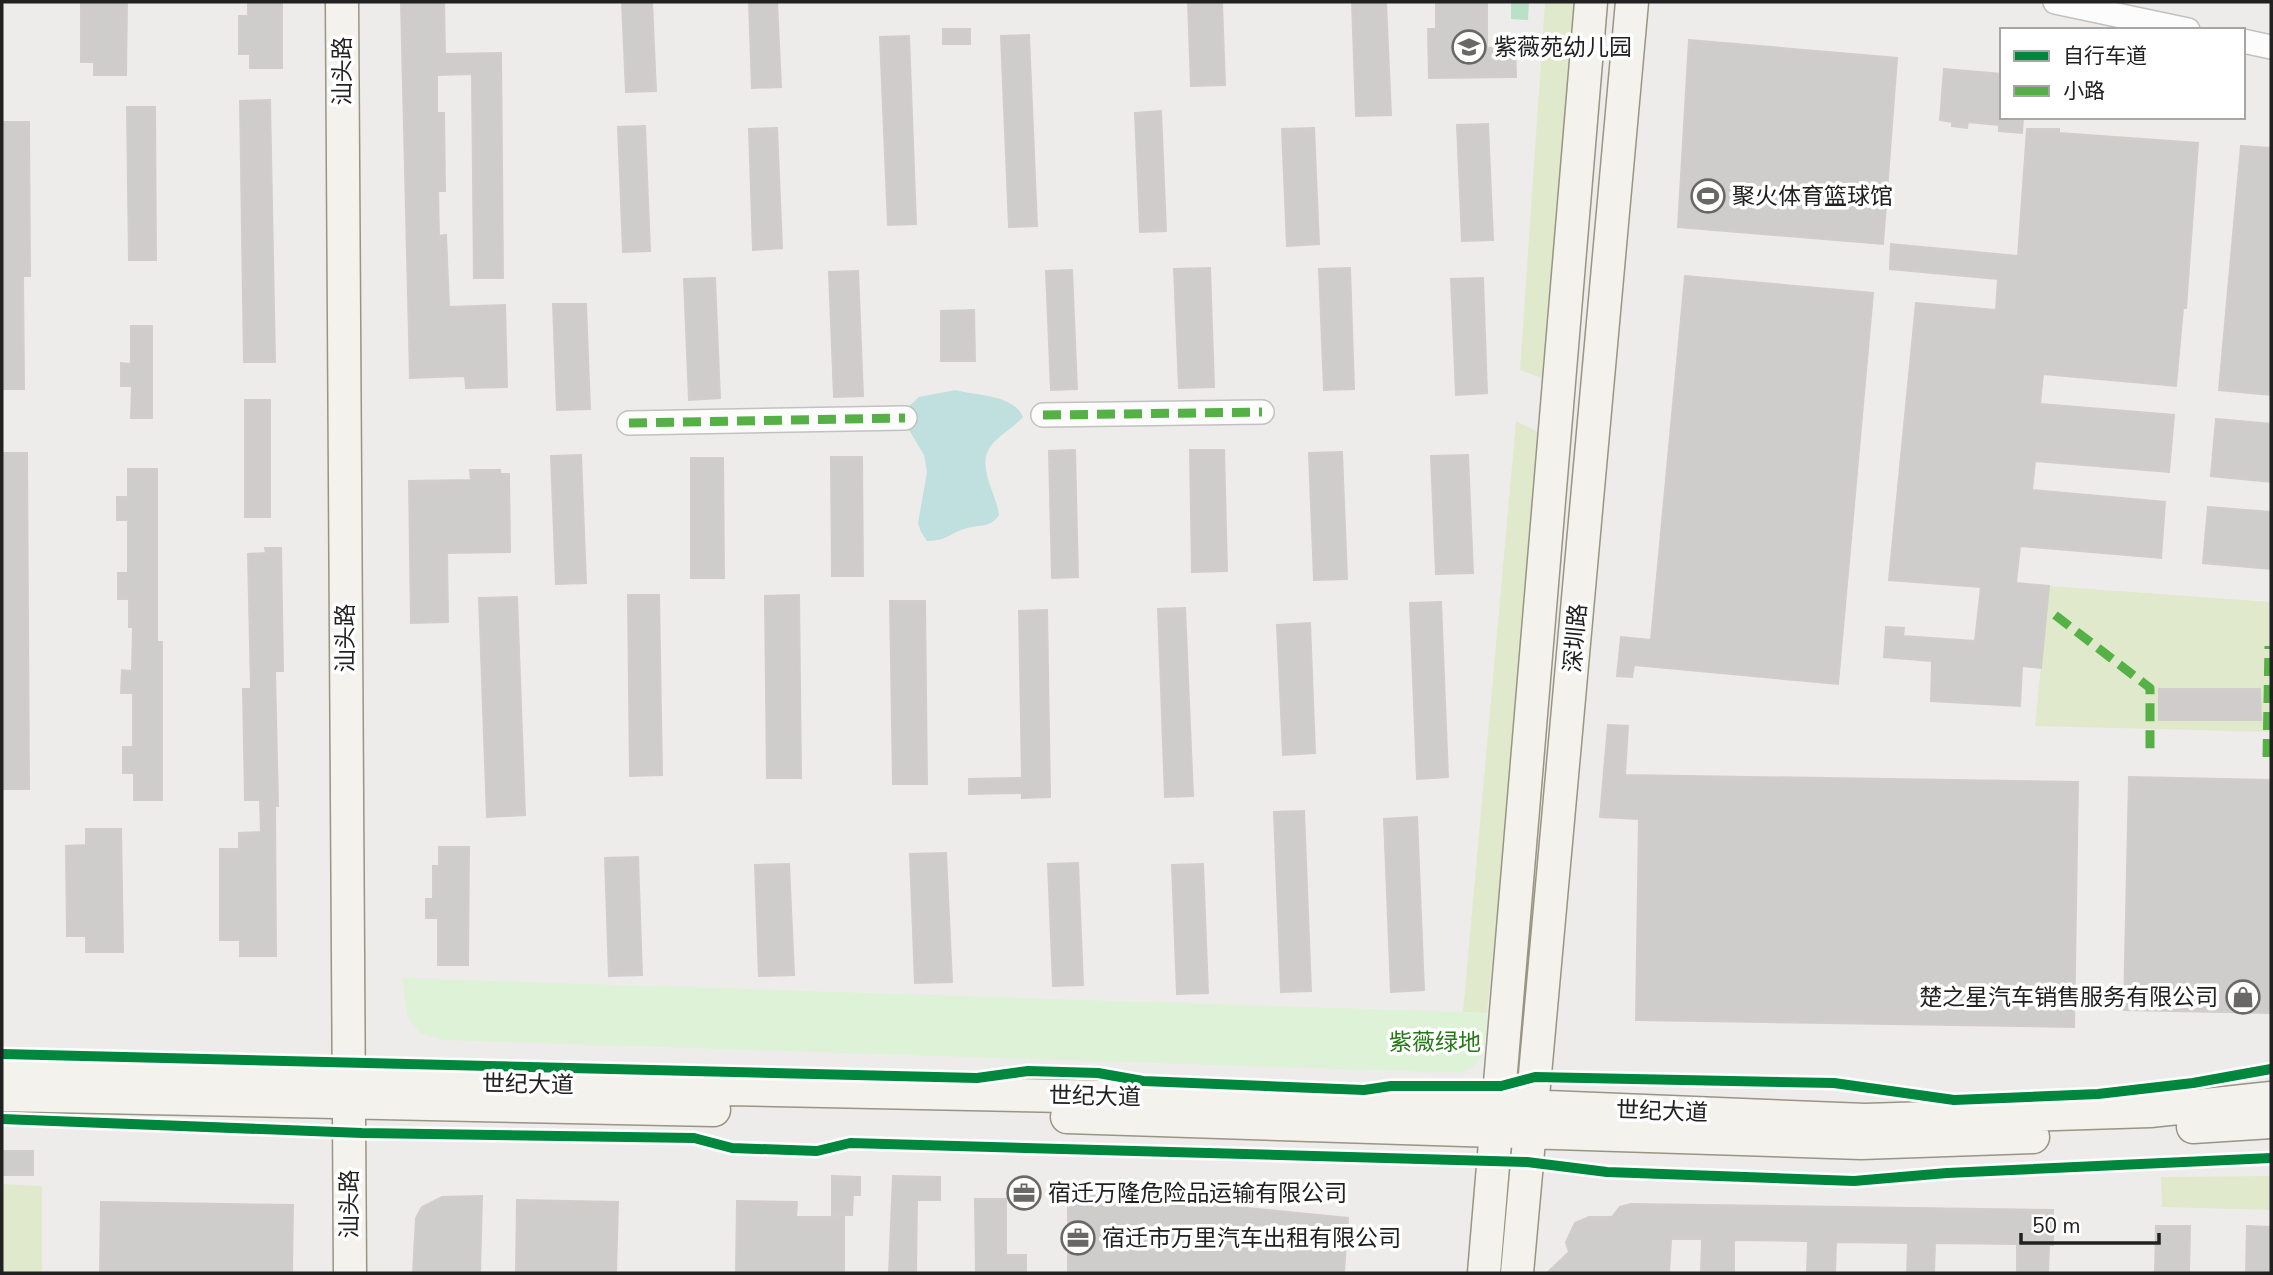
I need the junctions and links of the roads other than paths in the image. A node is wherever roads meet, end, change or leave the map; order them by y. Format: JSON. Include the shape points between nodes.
{"nodes":[{"id":1,"x":342,"y":2,"type":"edge"},
{"id":2,"x":355,"y":2,"type":"edge"},
{"id":3,"x":1591,"y":2,"type":"edge"},
{"id":4,"x":1632,"y":2,"type":"edge"},
{"id":5,"x":2055,"y":2,"type":"edge"},
{"id":6,"x":2178,"y":28,"type":"edge"},
{"id":7,"x":2245,"y":41,"type":"edge"},
{"id":8,"x":2271,"y":47,"type":"edge"},
{"id":9,"x":1262,"y":412,"type":"dead end"},
{"id":10,"x":1043,"y":415,"type":"dead end"},
{"id":11,"x":905,"y":418,"type":"dead end"},
{"id":12,"x":629,"y":423,"type":"dead end"},
{"id":13,"x":2,"y":1071,"type":"edge"},
{"id":14,"x":355,"y":1092,"type":"junction"},
{"id":15,"x":2,"y":1095,"type":"edge"},
{"id":16,"x":2271,"y":1098,"type":"edge"},
{"id":17,"x":1498,"y":1117,"type":"junction"},
{"id":18,"x":1531,"y":1119,"type":"junction"},
{"id":19,"x":2271,"y":1122,"type":"edge"},
{"id":20,"x":350,"y":1273,"type":"edge"},
{"id":21,"x":363,"y":1273,"type":"edge"},
{"id":22,"x":1484,"y":1273,"type":"edge"},
{"id":23,"x":1517,"y":1273,"type":"edge"}],
"edges":[{"from":1,"to":14,"type":"street","name":"汕头路"},
{"from":2,"to":14,"type":"street","name":"汕头路"},
{"from":3,"to":17,"type":"street","name":"深圳路"},
{"from":4,"to":18,"type":"street","name":"深圳路"},
{"from":5,"to":6,"type":"street"},
{"from":7,"to":8,"type":"street"},
{"from":9,"to":10,"type":"street"},
{"from":11,"to":12,"type":"street"},
{"from":13,"to":14,"type":"street","name":"世纪大道"},
{"from":14,"to":15,"type":"street","name":"世纪大道"},
{"from":14,"to":17,"type":"street","name":"世纪大道"},
{"from":14,"to":20,"type":"street","name":"汕头路"},
{"from":14,"to":21,"type":"street","name":"汕头路"},
{"from":16,"to":18,"type":"street","name":"世纪大道","via":[[2150,1111],[1865,1120]]},
{"from":17,"to":18,"type":"street","name":"世纪大道"},
{"from":17,"to":22,"type":"street","name":"深圳路"},
{"from":18,"to":19,"type":"street","name":"世纪大道","via":[[1861,1143]]},
{"from":18,"to":23,"type":"street","name":"深圳路"}]}
